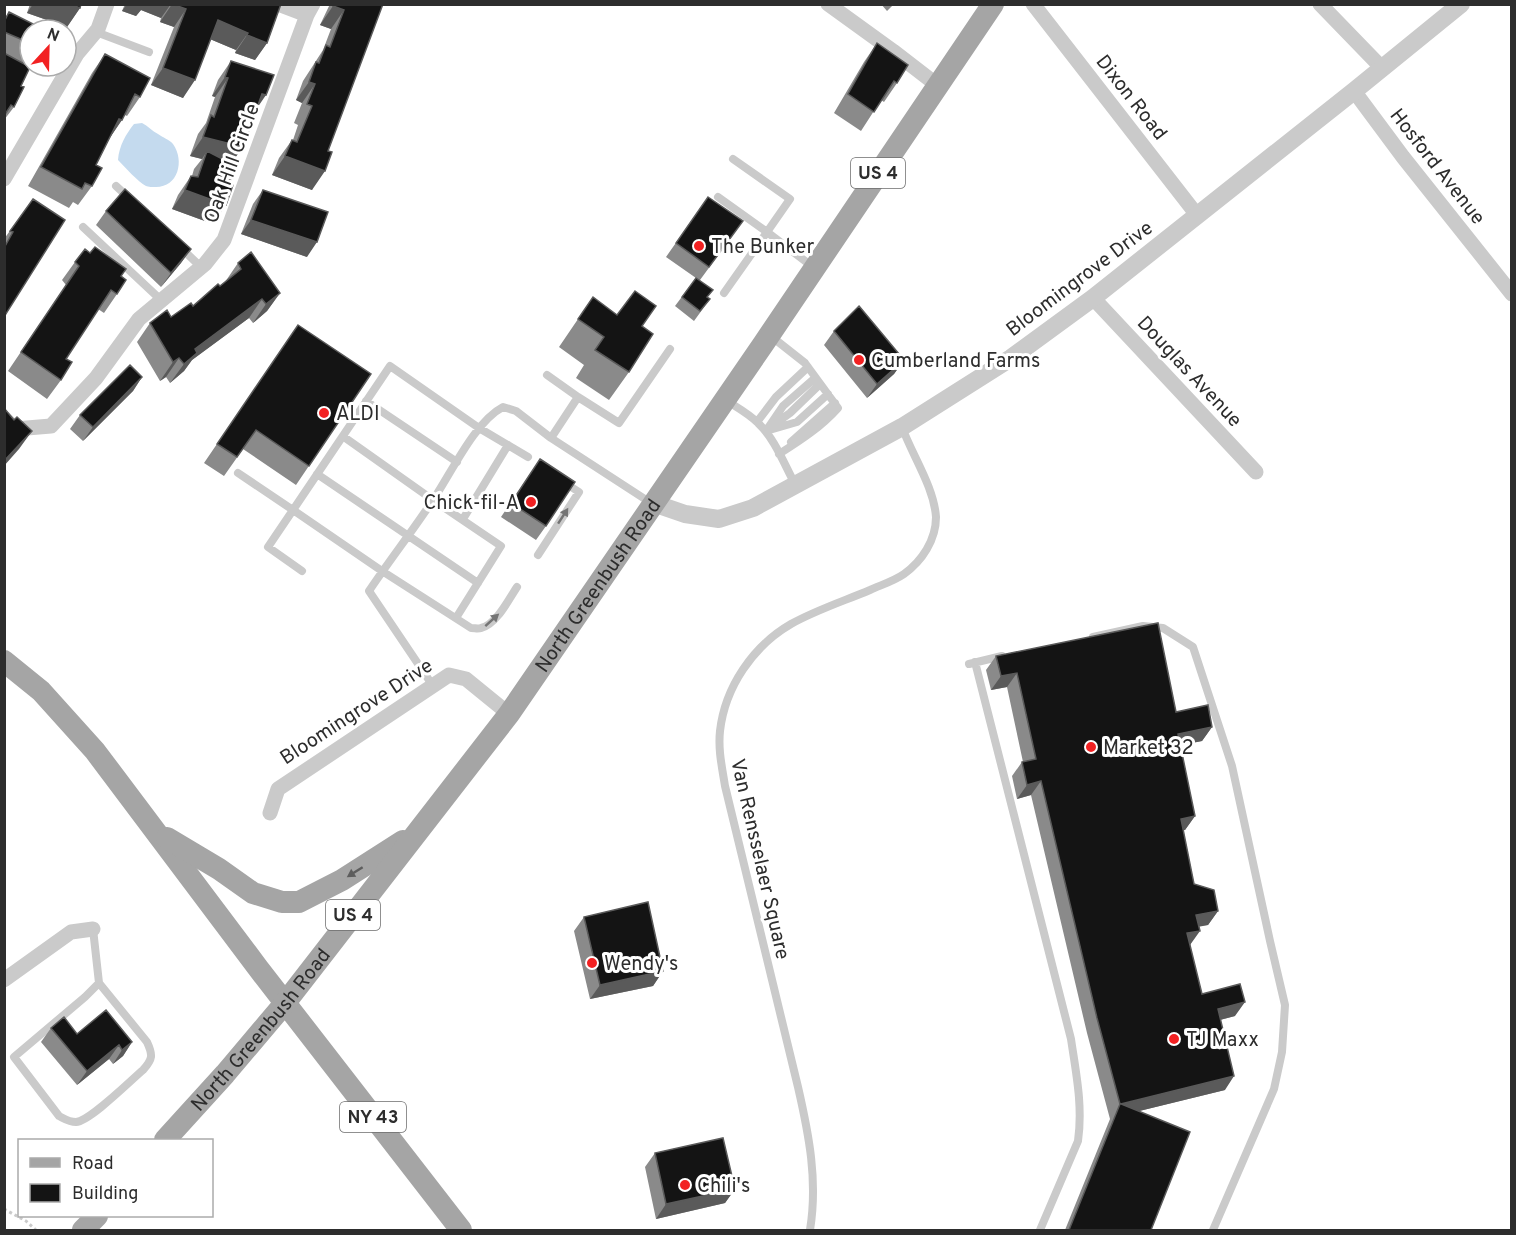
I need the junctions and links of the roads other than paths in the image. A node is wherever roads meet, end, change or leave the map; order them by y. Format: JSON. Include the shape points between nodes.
{"nodes":[{"id":1,"x":107,"y":4,"type":"edge"},
{"id":2,"x":278,"y":4,"type":"edge"},
{"id":3,"x":828,"y":4,"type":"edge"},
{"id":4,"x":993,"y":4,"type":"edge"},
{"id":5,"x":1033,"y":4,"type":"edge"},
{"id":6,"x":1320,"y":4,"type":"edge"},
{"id":7,"x":1461,"y":4,"type":"edge"},
{"id":8,"x":310,"y":10,"type":"edge"},
{"id":9,"x":96,"y":32,"type":"junction"},
{"id":10,"x":78,"y":46,"type":"edge"},
{"id":11,"x":149,"y":52,"type":"dead end"},
{"id":12,"x":1382,"y":68,"type":"junction"},
{"id":13,"x":58,"y":78,"type":"edge"},
{"id":14,"x":937,"y":86,"type":"junction"},
{"id":15,"x":1354,"y":91,"type":"junction"},
{"id":16,"x":733,"y":159,"type":"dead end"},
{"id":17,"x":4,"y":179,"type":"edge"},
{"id":18,"x":116,"y":186,"type":"dead end"},
{"id":19,"x":717,"y":197,"type":"dead end"},
{"id":20,"x":133,"y":202,"type":"edge"},
{"id":21,"x":1197,"y":215,"type":"junction"},
{"id":22,"x":83,"y":227,"type":"dead end"},
{"id":23,"x":766,"y":232,"type":"junction"},
{"id":24,"x":176,"y":243,"type":"edge"},
{"id":25,"x":201,"y":267,"type":"junction"},
{"id":26,"x":814,"y":268,"type":"junction"},
{"id":27,"x":724,"y":293,"type":"dead end"},
{"id":28,"x":1512,"y":294,"type":"edge"},
{"id":29,"x":1093,"y":298,"type":"junction"},
{"id":30,"x":161,"y":300,"type":"junction"},
{"id":31,"x":770,"y":335,"type":"junction"},
{"id":32,"x":670,"y":349,"type":"dead end"},
{"id":33,"x":808,"y":367,"type":"junction"},
{"id":34,"x":548,"y":375,"type":"dead end"},
{"id":35,"x":818,"y":381,"type":"junction"},
{"id":36,"x":828,"y":394,"type":"junction"},
{"id":37,"x":578,"y":397,"type":"junction"},
{"id":38,"x":725,"y":400,"type":"junction"},
{"id":39,"x":366,"y":401,"type":"junction"},
{"id":40,"x":4,"y":418,"type":"edge"},
{"id":41,"x":757,"y":422,"type":"junction"},
{"id":42,"x":902,"y":427,"type":"junction"},
{"id":43,"x":479,"y":428,"type":"junction"},
{"id":44,"x":766,"y":431,"type":"junction"},
{"id":45,"x":344,"y":437,"type":"junction"},
{"id":46,"x":551,"y":438,"type":"junction"},
{"id":47,"x":508,"y":445,"type":"junction"},
{"id":48,"x":779,"y":454,"type":"junction"},
{"id":49,"x":528,"y":457,"type":"dead end"},
{"id":50,"x":457,"y":462,"type":"junction"},
{"id":51,"x":1256,"y":472,"type":"dead end"},
{"id":52,"x":238,"y":473,"type":"edge"},
{"id":53,"x":317,"y":474,"type":"junction"},
{"id":54,"x":564,"y":482,"type":"edge"},
{"id":55,"x":795,"y":484,"type":"junction"},
{"id":56,"x":433,"y":501,"type":"junction"},
{"id":57,"x":653,"y":504,"type":"junction"},
{"id":58,"x":293,"y":510,"type":"junction"},
{"id":59,"x":463,"y":519,"type":"junction"},
{"id":60,"x":410,"y":535,"type":"junction"},
{"id":61,"x":538,"y":555,"type":"dead end"},
{"id":62,"x":303,"y":571,"type":"dead end"},
{"id":63,"x":382,"y":571,"type":"junction"},
{"id":64,"x":478,"y":583,"type":"junction"},
{"id":65,"x":517,"y":587,"type":"dead end"},
{"id":66,"x":456,"y":618,"type":"junction"},
{"id":67,"x":1087,"y":638,"type":"edge"},
{"id":68,"x":1009,"y":655,"type":"edge"},
{"id":69,"x":4,"y":661,"type":"edge"},
{"id":70,"x":433,"y":686,"type":"junction"},
{"id":71,"x":509,"y":714,"type":"junction"},
{"id":72,"x":270,"y":813,"type":"dead end"},
{"id":73,"x":421,"y":828,"type":"junction"},
{"id":74,"x":158,"y":833,"type":"junction"},
{"id":75,"x":93,"y":929,"type":"joint"},
{"id":76,"x":4,"y":980,"type":"edge"},
{"id":77,"x":99,"y":983,"type":"junction"},
{"id":78,"x":285,"y":1003,"type":"junction"},
{"id":79,"x":166,"y":1139,"type":"edge"},
{"id":80,"x":95,"y":1217,"type":"edge"},
{"id":81,"x":84,"y":1230,"type":"edge"},
{"id":82,"x":461,"y":1230,"type":"edge"},
{"id":83,"x":810,"y":1230,"type":"edge"},
{"id":84,"x":1040,"y":1230,"type":"edge"},
{"id":85,"x":1213,"y":1230,"type":"edge"}],
"edges":[{"from":1,"to":9,"type":"street"},
{"from":2,"to":8,"type":"street","name":"Oak Hill Circle"},
{"from":3,"to":14,"type":"street"},
{"from":4,"to":14,"type":"main road","name":"North Greenbush Road","number":"US 4"},
{"from":5,"to":21,"type":"street","name":"Dixon Road"},
{"from":6,"to":12,"type":"street"},
{"from":7,"to":12,"type":"street","name":"Bloomingrove Drive"},
{"from":8,"to":25,"type":"street","name":"Oak Hill Circle","via":[[224,240]]},
{"from":9,"to":10,"type":"street"},
{"from":9,"to":11,"type":"lane"},
{"from":12,"to":15,"type":"street","name":"Bloomingrove Drive"},
{"from":13,"to":17,"type":"street"},
{"from":14,"to":26,"type":"main road","name":"North Greenbush Road","number":"US 4"},
{"from":15,"to":21,"type":"street","name":"Bloomingrove Drive"},
{"from":15,"to":28,"type":"street","name":"Hosford Avenue"},
{"from":16,"to":23,"type":"lane","via":[[790,199]]},
{"from":18,"to":20,"type":"lane"},
{"from":19,"to":23,"type":"lane"},
{"from":21,"to":29,"type":"street","name":"Bloomingrove Drive"},
{"from":22,"to":30,"type":"lane"},
{"from":23,"to":26,"type":"lane"},
{"from":23,"to":27,"type":"lane"},
{"from":24,"to":25,"type":"lane"},
{"from":25,"to":30,"type":"street","name":"Oak Hill Circle"},
{"from":26,"to":31,"type":"main road","name":"North Greenbush Road","number":"US 4"},
{"from":29,"to":42,"type":"street","name":"Bloomingrove Drive","via":[[1011,358]]},
{"from":29,"to":51,"type":"street","name":"Douglas Avenue"},
{"from":30,"to":40,"type":"street","name":"Oak Hill Circle","via":[[139,319],[96,378],[51,426],[15,429]]},
{"from":31,"to":33,"type":"lane"},
{"from":31,"to":38,"type":"main road","name":"North Greenbush Road","number":"US 4"},
{"from":32,"to":37,"type":"lane","via":[[619,423]]},
{"from":33,"to":35,"type":"lane"},
{"from":33,"to":41,"type":"lane","via":[[776,397]]},
{"from":34,"to":37,"type":"lane"},
{"from":35,"to":36,"type":"lane"},
{"from":35,"to":44,"type":"lane","via":[[783,406]]},
{"from":36,"to":44,"type":"lane","via":[[797,422]]},
{"from":36,"to":48,"type":"lane","via":[[838,408],[809,435]]},
{"from":37,"to":46,"type":"lane"},
{"from":38,"to":41,"type":"lane"},
{"from":38,"to":57,"type":"main road","name":"North Greenbush Road","number":"US 4"},
{"from":39,"to":43,"type":"lane","via":[[390,366]]},
{"from":39,"to":45,"type":"lane"},
{"from":39,"to":50,"type":"lane"},
{"from":41,"to":44,"type":"lane"},
{"from":42,"to":55,"type":"street","name":"Bloomingrove Drive"},
{"from":42,"to":83,"type":"lane","name":"Van Rensselaer Square","via":[[934,501],[934,534],[927,549],[903,574],[808,616],[772,637],[744,667],[725,707],[720,731],[725,786],[809,1136],[813,1181]]},
{"from":43,"to":46,"type":"lane","via":[[503,407],[516,411]]},
{"from":43,"to":47,"type":"lane"},
{"from":43,"to":50,"type":"lane"},
{"from":44,"to":48,"type":"lane"},
{"from":45,"to":53,"type":"lane"},
{"from":45,"to":56,"type":"lane"},
{"from":46,"to":57,"type":"lane"},
{"from":47,"to":49,"type":"lane"},
{"from":47,"to":59,"type":"lane"},
{"from":48,"to":55,"type":"lane"},
{"from":50,"to":56,"type":"lane"},
{"from":52,"to":58,"type":"lane"},
{"from":53,"to":58,"type":"lane"},
{"from":53,"to":60,"type":"lane"},
{"from":61,"to":54,"type":"lane","one_way":true,"via":[[579,492]]},
{"from":55,"to":57,"type":"street","name":"Bloomingrove Drive","via":[[753,508],[719,519]]},
{"from":56,"to":59,"type":"lane"},
{"from":56,"to":60,"type":"lane"},
{"from":57,"to":71,"type":"main road","name":"North Greenbush Road","number":"US 4"},
{"from":58,"to":62,"type":"lane","via":[[268,547]]},
{"from":58,"to":63,"type":"lane"},
{"from":59,"to":64,"type":"lane","via":[[501,546]]},
{"from":60,"to":63,"type":"lane"},
{"from":60,"to":64,"type":"lane"},
{"from":63,"to":66,"type":"lane"},
{"from":63,"to":70,"type":"lane","via":[[369,591]]},
{"from":64,"to":66,"type":"lane"},
{"from":66,"to":65,"type":"lane","one_way":true,"via":[[471,628],[483,628],[501,612]]},
{"from":67,"to":85,"type":"lane","via":[[1143,626],[1163,628],[1193,647],[1232,766],[1285,1005],[1282,1052],[1274,1089]]},
{"from":68,"to":84,"type":"lane","via":[[972,663],[1071,1039],[1080,1094],[1078,1141]]},
{"from":69,"to":74,"type":"main road","number":"NY 43","via":[[66,717]]},
{"from":70,"to":71,"type":"street","name":"Bloomingrove Drive","via":[[449,675],[465,679]]},
{"from":70,"to":72,"type":"street","name":"Bloomingrove Drive","via":[[278,789]]},
{"from":71,"to":73,"type":"main road","name":"North Greenbush Road","number":"US 4"},
{"from":73,"to":74,"type":"main road","one_way":true,"via":[[351,875],[299,902],[282,902],[253,893]]},
{"from":73,"to":78,"type":"main road","name":"North Greenbush Road","number":"US 4"},
{"from":74,"to":78,"type":"main road","number":"NY 43"},
{"from":75,"to":76,"type":"street","via":[[71,933]]},
{"from":75,"to":77,"type":"lane"},
{"from":77,"to":77,"type":"lane","via":[[14,1057],[59,1116],[68,1121],[78,1122],[90,1116],[143,1070],[152,1053]]},
{"from":78,"to":79,"type":"main road","name":"North Greenbush Road","number":"US 4"},
{"from":78,"to":82,"type":"main road","number":"NY 43"},
{"from":80,"to":81,"type":"main road"}]}
